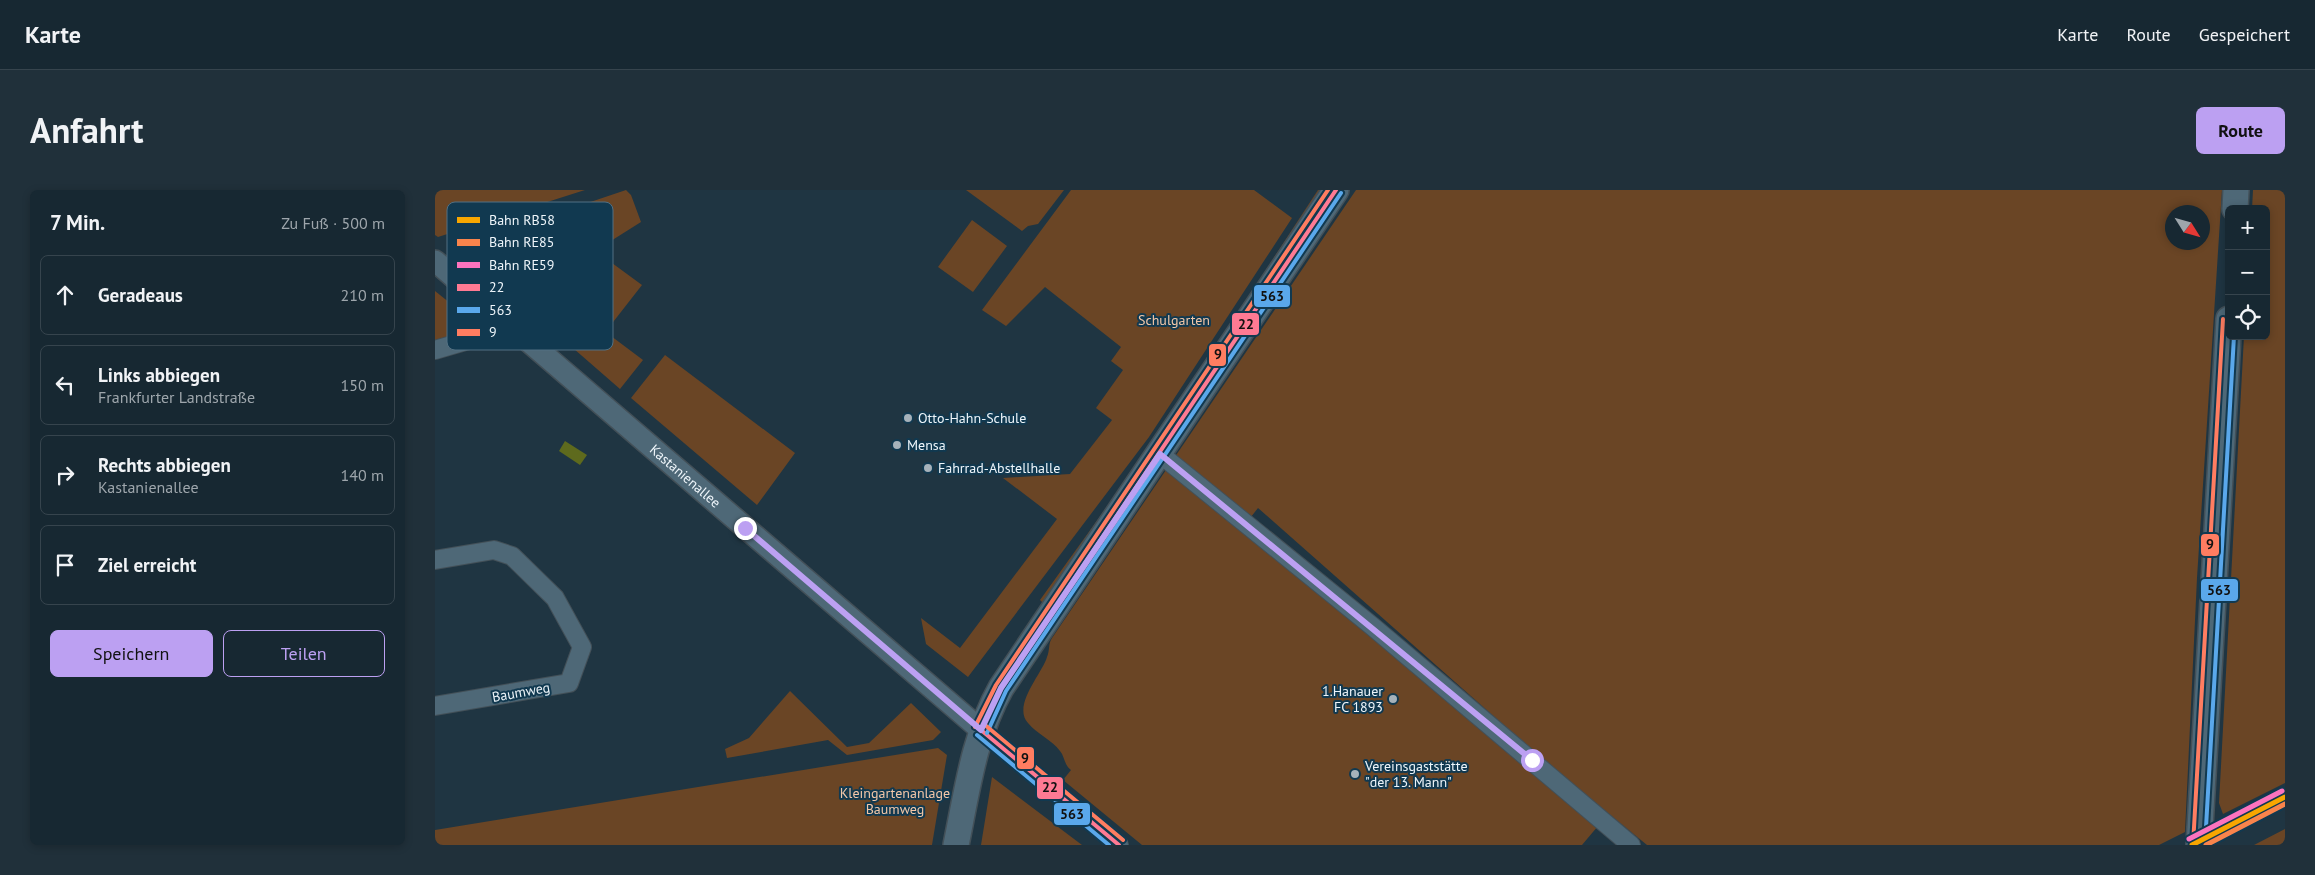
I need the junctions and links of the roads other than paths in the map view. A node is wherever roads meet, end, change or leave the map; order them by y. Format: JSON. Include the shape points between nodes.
{"nodes":[{"id":1,"x":1336,"y":190,"type":"edge"},
{"id":2,"x":2236,"y":190,"type":"edge"},
{"id":3,"x":2235,"y":205,"type":"edge"},
{"id":4,"x":435,"y":261,"type":"edge"},
{"id":5,"x":447,"y":271,"type":"edge"},
{"id":6,"x":2228,"y":340,"type":"edge"},
{"id":7,"x":447,"y":346,"type":"edge"},
{"id":8,"x":435,"y":350,"type":"edge"},
{"id":9,"x":539,"y":350,"type":"edge"},
{"id":10,"x":1160,"y":454,"type":"junction"},
{"id":11,"x":435,"y":560,"type":"edge"},
{"id":12,"x":435,"y":706,"type":"edge"},
{"id":13,"x":981,"y":730,"type":"junction"},
{"id":14,"x":956,"y":845,"type":"edge"},
{"id":15,"x":1119,"y":845,"type":"edge"},
{"id":16,"x":1631,"y":845,"type":"edge"},
{"id":17,"x":2199,"y":845,"type":"edge"}],
"edges":[{"from":1,"to":10,"type":"main road"},
{"from":2,"to":3,"type":"main road"},
{"from":4,"to":5,"type":"street","name":"Kastanienallee"},
{"from":6,"to":17,"type":"main road"},
{"from":7,"to":8,"type":"street"},
{"from":9,"to":13,"type":"street","name":"Kastanienallee"},
{"from":10,"to":13,"type":"main road","via":[[1001,688]]},
{"from":10,"to":16,"type":"street","via":[[1364,620]]},
{"from":11,"to":12,"type":"street","name":"Baumweg","via":[[494,550],[512,556],[555,598],[582,647],[569,683]]},
{"from":13,"to":14,"type":"main road"},
{"from":13,"to":15,"type":"street","name":"Kastanienallee"}]}
